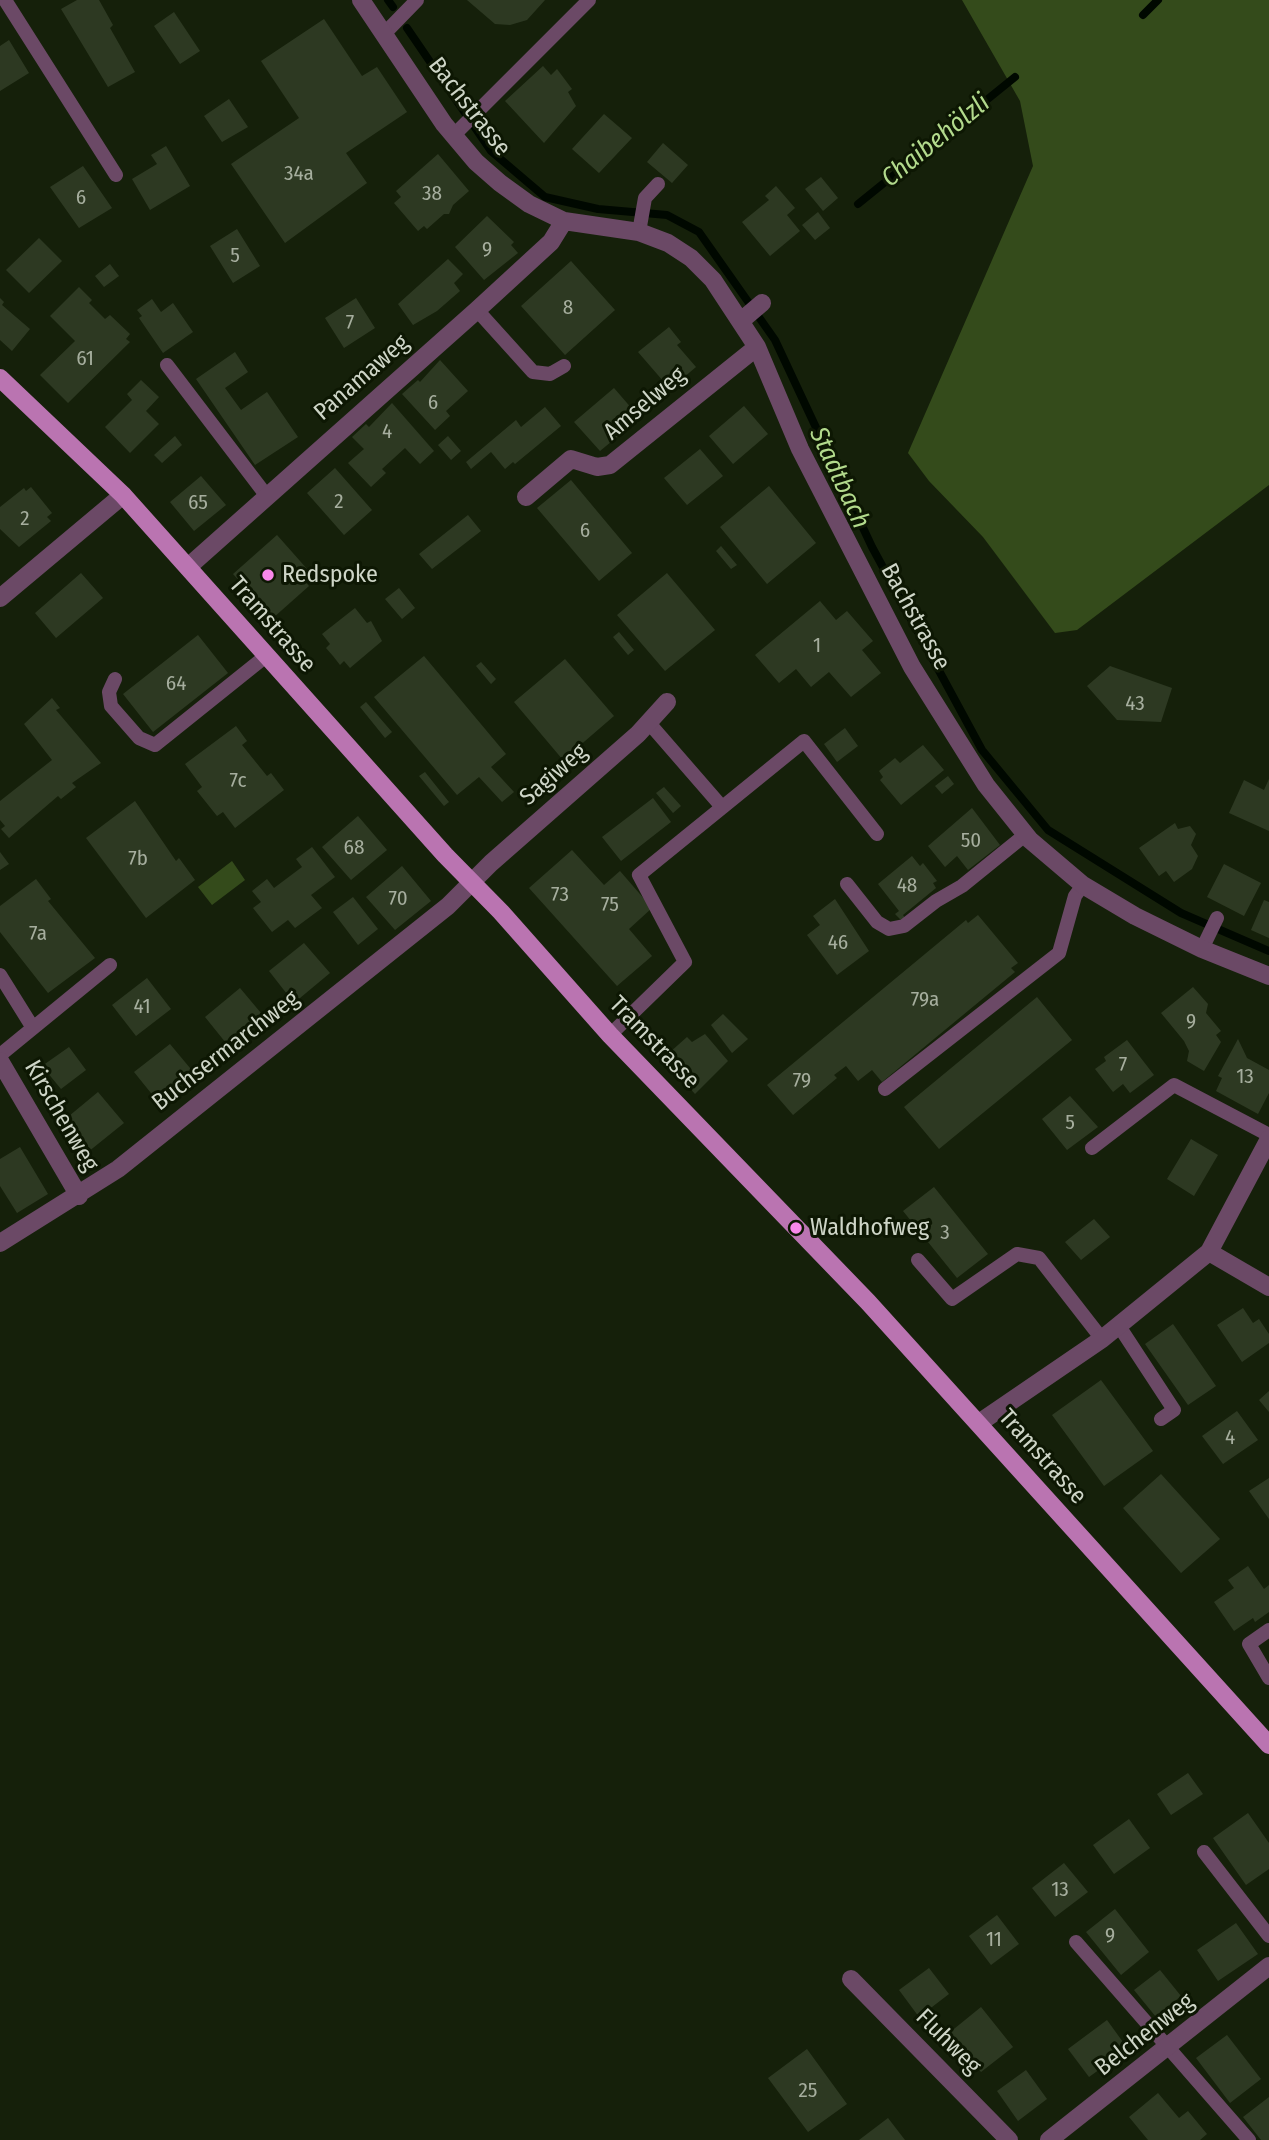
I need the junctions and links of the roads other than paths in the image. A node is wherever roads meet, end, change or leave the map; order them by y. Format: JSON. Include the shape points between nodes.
{"nodes":[{"id":1,"x":5,"y":0,"type":"edge"},
{"id":2,"x":360,"y":0,"type":"edge"},
{"id":3,"x":417,"y":0,"type":"edge"},
{"id":4,"x":589,"y":0,"type":"edge"},
{"id":5,"x":384,"y":34,"type":"junction"},
{"id":6,"x":464,"y":123,"type":"junction"},
{"id":7,"x":116,"y":175,"type":"dead end"},
{"id":8,"x":658,"y":184,"type":"dead end"},
{"id":9,"x":641,"y":219,"type":"junction"},
{"id":10,"x":564,"y":221,"type":"junction"},
{"id":11,"x":477,"y":310,"type":"junction"},
{"id":12,"x":757,"y":347,"type":"junction"},
{"id":13,"x":166,"y":365,"type":"dead end"},
{"id":14,"x":564,"y":366,"type":"dead end"},
{"id":15,"x":0,"y":378,"type":"edge"},
{"id":16,"x":123,"y":495,"type":"junction"},
{"id":17,"x":266,"y":495,"type":"junction"},
{"id":18,"x":526,"y":496,"type":"dead end"},
{"id":19,"x":188,"y":567,"type":"junction"},
{"id":20,"x":0,"y":598,"type":"edge"},
{"id":21,"x":266,"y":656,"type":"junction"},
{"id":22,"x":115,"y":679,"type":"dead end"},
{"id":23,"x":667,"y":702,"type":"dead end"},
{"id":24,"x":649,"y":723,"type":"junction"},
{"id":25,"x":722,"y":807,"type":"junction"},
{"id":26,"x":877,"y":834,"type":"dead end"},
{"id":27,"x":1026,"y":835,"type":"junction"},
{"id":28,"x":472,"y":884,"type":"junction"},
{"id":29,"x":847,"y":884,"type":"dead end"},
{"id":30,"x":1083,"y":885,"type":"junction"},
{"id":31,"x":1217,"y":918,"type":"dead end"},
{"id":32,"x":1202,"y":949,"type":"junction"},
{"id":33,"x":110,"y":965,"type":"dead end"},
{"id":34,"x":0,"y":975,"type":"edge"},
{"id":35,"x":1269,"y":976,"type":"edge"},
{"id":36,"x":33,"y":1028,"type":"junction"},
{"id":37,"x":610,"y":1035,"type":"junction"},
{"id":38,"x":0,"y":1055,"type":"edge"},
{"id":39,"x":0,"y":1061,"type":"edge"},
{"id":40,"x":885,"y":1089,"type":"dead end"},
{"id":41,"x":1269,"y":1137,"type":"edge"},
{"id":42,"x":1092,"y":1148,"type":"dead end"},
{"id":43,"x":79,"y":1196,"type":"junction"},
{"id":44,"x":0,"y":1243,"type":"edge"},
{"id":45,"x":1209,"y":1252,"type":"junction"},
{"id":46,"x":918,"y":1260,"type":"dead end"},
{"id":47,"x":1269,"y":1287,"type":"edge"},
{"id":48,"x":1119,"y":1326,"type":"junction"},
{"id":49,"x":1102,"y":1339,"type":"junction"},
{"id":50,"x":1161,"y":1419,"type":"dead end"},
{"id":51,"x":979,"y":1423,"type":"junction"},
{"id":52,"x":1269,"y":1630,"type":"edge"},
{"id":53,"x":1269,"y":1678,"type":"edge"},
{"id":54,"x":1269,"y":1745,"type":"edge"},
{"id":55,"x":1204,"y":1852,"type":"dead end"},
{"id":56,"x":1269,"y":1937,"type":"edge"},
{"id":57,"x":1076,"y":1942,"type":"dead end"},
{"id":58,"x":1269,"y":1966,"type":"edge"},
{"id":59,"x":851,"y":1979,"type":"dead end"},
{"id":60,"x":1171,"y":2047,"type":"junction"},
{"id":61,"x":1009,"y":2140,"type":"edge"},
{"id":62,"x":1049,"y":2140,"type":"edge"},
{"id":63,"x":1248,"y":2140,"type":"edge"}],
"edges":[{"from":1,"to":7,"type":"lane"},
{"from":2,"to":5,"type":"street","name":"Bachstrasse"},
{"from":3,"to":5,"type":"lane"},
{"from":4,"to":6,"type":"lane"},
{"from":5,"to":6,"type":"street","name":"Bachstrasse"},
{"from":6,"to":10,"type":"street","name":"Bachstrasse","via":[[477,162],[529,204]]},
{"from":8,"to":9,"type":"lane","via":[[645,198]]},
{"from":9,"to":10,"type":"street","name":"Bachstrasse"},
{"from":9,"to":12,"type":"street","name":"Bachstrasse","via":[[751,312]]},
{"from":10,"to":11,"type":"street","name":"Panamaweg","via":[[551,242]]},
{"from":11,"to":14,"type":"lane","via":[[533,372],[550,374]]},
{"from":11,"to":17,"type":"street","name":"Panamaweg"},
{"from":12,"to":18,"type":"street","name":"Amselweg","via":[[610,465],[597,467],[571,459]]},
{"from":12,"to":27,"type":"street","name":"Bachstrasse","via":[[800,449],[912,667],[986,785]]},
{"from":13,"to":17,"type":"lane"},
{"from":15,"to":16,"type":"main road","name":"Tramstrasse"},
{"from":16,"to":19,"type":"main road","name":"Tramstrasse"},
{"from":16,"to":20,"type":"street"},
{"from":17,"to":19,"type":"street","name":"Panamaweg"},
{"from":19,"to":21,"type":"main road","name":"Tramstrasse"},
{"from":21,"to":22,"type":"lane","via":[[155,745],[139,738],[111,706],[109,692]]},
{"from":21,"to":28,"type":"main road","name":"Tramstrasse"},
{"from":23,"to":24,"type":"street","name":"Sagiweg"},
{"from":24,"to":25,"type":"lane"},
{"from":24,"to":28,"type":"street","name":"Sagiweg"},
{"from":25,"to":26,"type":"lane","via":[[804,741]]},
{"from":25,"to":37,"type":"lane","via":[[639,875],[685,962]]},
{"from":27,"to":29,"type":"lane","via":[[904,926],[889,929],[877,922]]},
{"from":27,"to":30,"type":"street","name":"Bachstrasse"},
{"from":28,"to":37,"type":"main road","name":"Tramstrasse"},
{"from":28,"to":43,"type":"street","name":"Buchsermarchweg"},
{"from":30,"to":32,"type":"street","name":"Bachstrasse"},
{"from":30,"to":40,"type":"lane","via":[[1075,896],[1059,953]]},
{"from":31,"to":32,"type":"lane"},
{"from":32,"to":35,"type":"street","name":"Bachstrasse"},
{"from":33,"to":36,"type":"lane"},
{"from":34,"to":36,"type":"lane"},
{"from":36,"to":38,"type":"lane"},
{"from":37,"to":51,"type":"main road","name":"Tramstrasse"},
{"from":39,"to":43,"type":"street","name":"Kirschenweg"},
{"from":41,"to":42,"type":"lane","via":[[1174,1084]]},
{"from":41,"to":45,"type":"street"},
{"from":43,"to":44,"type":"street","name":"Buchsermarchweg"},
{"from":45,"to":47,"type":"street"},
{"from":45,"to":48,"type":"street"},
{"from":46,"to":49,"type":"lane","via":[[952,1299],[1017,1254],[1039,1258]]},
{"from":48,"to":49,"type":"street"},
{"from":48,"to":50,"type":"lane","via":[[1174,1410]]},
{"from":49,"to":51,"type":"street"},
{"from":51,"to":54,"type":"main road","name":"Tramstrasse"},
{"from":52,"to":53,"type":"lane","via":[[1249,1644]]},
{"from":55,"to":56,"type":"lane"},
{"from":57,"to":60,"type":"lane"},
{"from":58,"to":60,"type":"street","name":"Belchenweg"},
{"from":59,"to":61,"type":"street","name":"Fluhweg"},
{"from":60,"to":62,"type":"street","name":"Belchenweg"},
{"from":60,"to":63,"type":"lane"}]}
